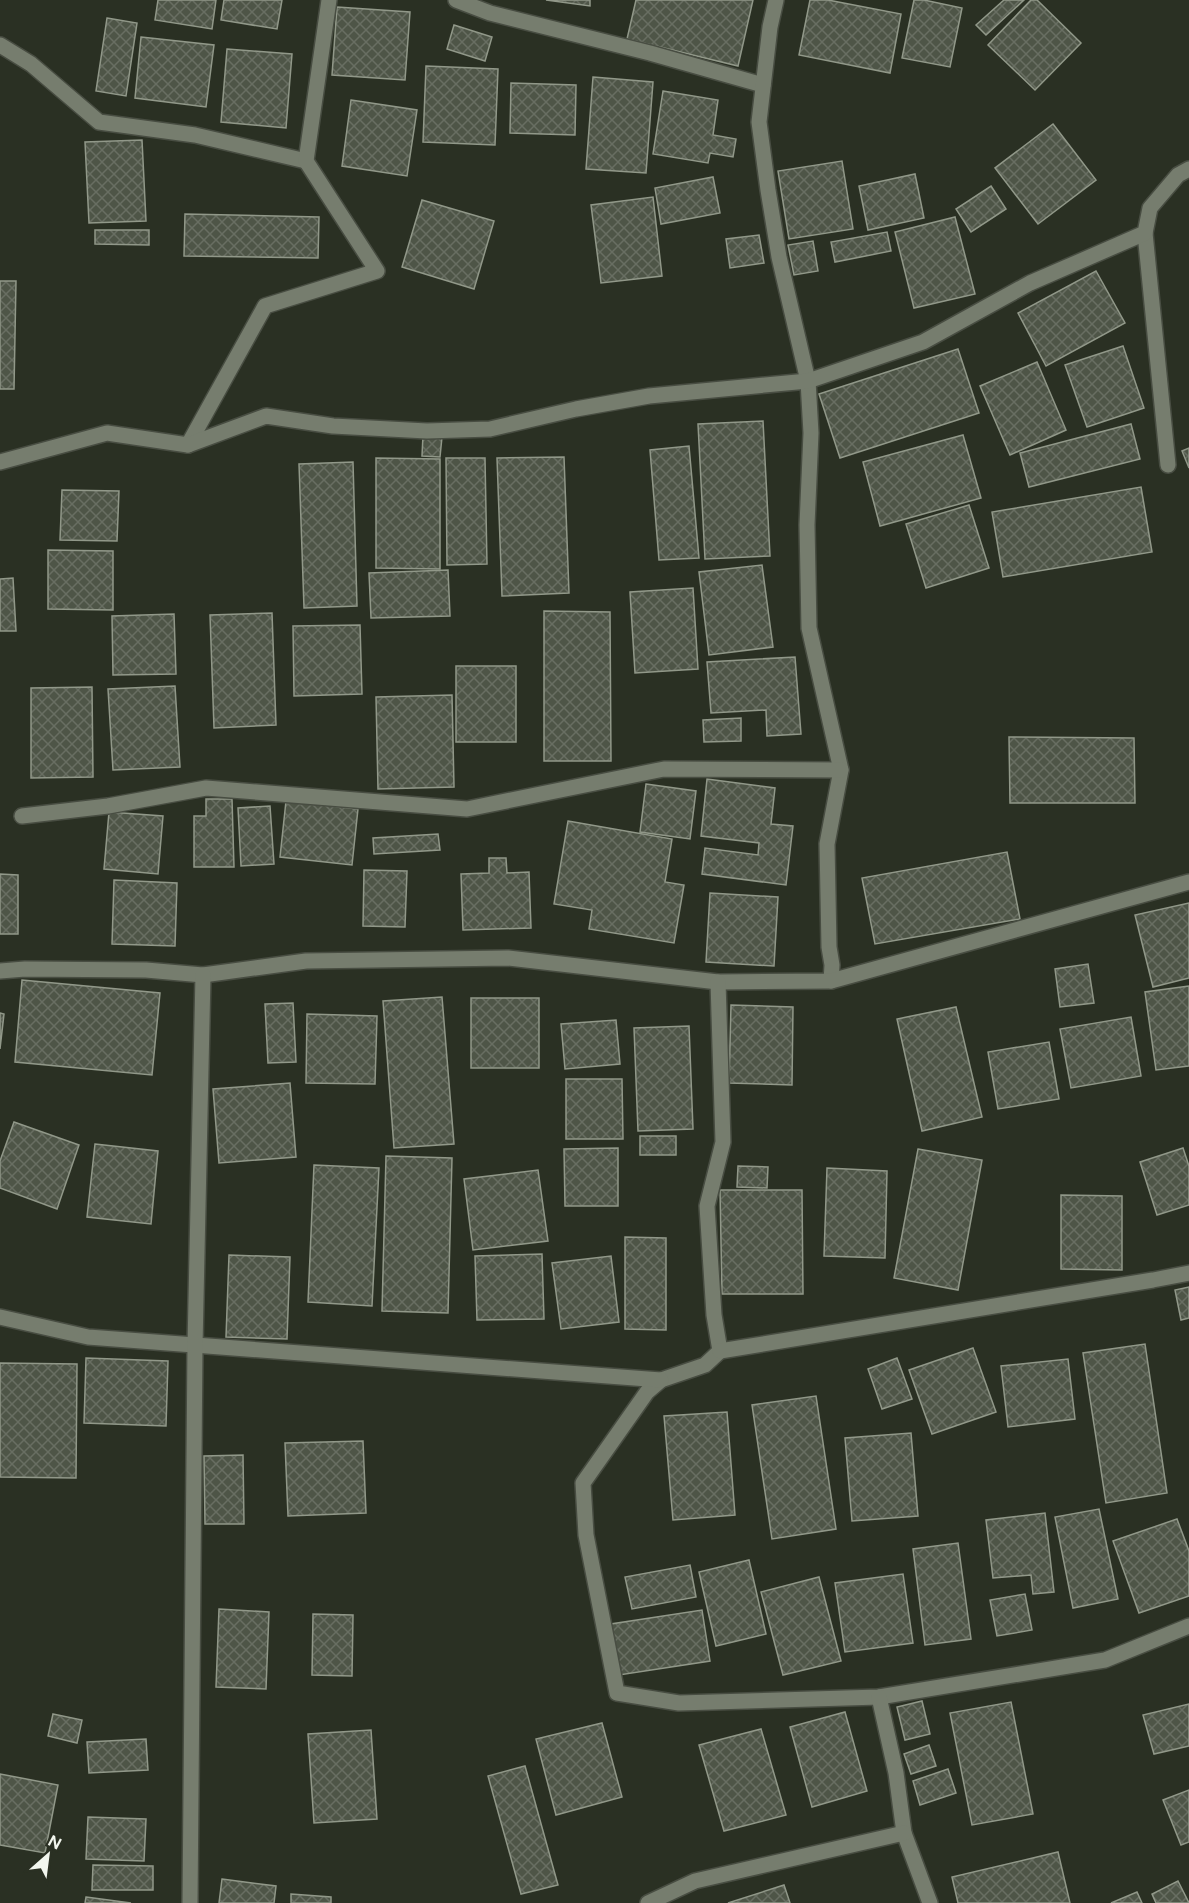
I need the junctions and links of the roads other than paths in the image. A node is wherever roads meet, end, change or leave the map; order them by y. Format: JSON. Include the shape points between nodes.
{"nodes":[{"id":1,"x":329,"y":0,"type":"edge"},
{"id":2,"x":456,"y":0,"type":"edge"},
{"id":3,"x":776,"y":0,"type":"edge"},
{"id":4,"x":492,"y":7,"type":"edge"},
{"id":5,"x":0,"y":45,"type":"edge"},
{"id":6,"x":763,"y":85,"type":"junction"},
{"id":7,"x":1189,"y":159,"type":"edge"},
{"id":8,"x":306,"y":161,"type":"junction"},
{"id":9,"x":1184,"y":172,"type":"edge"},
{"id":10,"x":1145,"y":233,"type":"junction"},
{"id":11,"x":808,"y":381,"type":"junction"},
{"id":12,"x":188,"y":445,"type":"junction"},
{"id":13,"x":0,"y":462,"type":"edge"},
{"id":14,"x":1168,"y":465,"type":"dead end"},
{"id":15,"x":841,"y":770,"type":"junction"},
{"id":16,"x":22,"y":816,"type":"dead end"},
{"id":17,"x":1189,"y":882,"type":"edge"},
{"id":18,"x":0,"y":971,"type":"edge"},
{"id":19,"x":202,"y":975,"type":"junction"},
{"id":20,"x":831,"y":981,"type":"junction"},
{"id":21,"x":718,"y":982,"type":"junction"},
{"id":22,"x":1189,"y":1273,"type":"edge"},
{"id":23,"x":0,"y":1317,"type":"edge"},
{"id":24,"x":195,"y":1346,"type":"junction"},
{"id":25,"x":720,"y":1351,"type":"junction"},
{"id":26,"x":661,"y":1380,"type":"junction"},
{"id":27,"x":1189,"y":1626,"type":"edge"},
{"id":28,"x":879,"y":1697,"type":"junction"},
{"id":29,"x":904,"y":1833,"type":"junction"},
{"id":30,"x":190,"y":1903,"type":"edge"},
{"id":31,"x":648,"y":1903,"type":"edge"},
{"id":32,"x":930,"y":1903,"type":"edge"}],
"edges":[{"from":1,"to":8,"type":"street"},
{"from":2,"to":4,"type":"street"},
{"from":3,"to":6,"type":"street"},
{"from":4,"to":6,"type":"street"},
{"from":5,"to":8,"type":"street","via":[[31,64],[99,122],[195,135]]},
{"from":6,"to":11,"type":"street","via":[[759,122],[768,190]]},
{"from":7,"to":9,"type":"street"},
{"from":8,"to":12,"type":"street","via":[[377,271],[265,306]]},
{"from":9,"to":10,"type":"street","via":[[1150,208]]},
{"from":10,"to":11,"type":"street","via":[[1029,283],[923,342]]},
{"from":10,"to":14,"type":"street"},
{"from":11,"to":12,"type":"street","via":[[650,396],[490,429],[428,431],[333,426],[266,416]]},
{"from":11,"to":15,"type":"street","via":[[812,433],[807,525],[809,628]]},
{"from":12,"to":13,"type":"street","via":[[107,433]]},
{"from":15,"to":16,"type":"street","via":[[663,769],[466,809],[206,788],[108,806]]},
{"from":15,"to":20,"type":"street","via":[[827,844]]},
{"from":17,"to":20,"type":"street"},
{"from":18,"to":19,"type":"street","via":[[146,970]]},
{"from":19,"to":21,"type":"street","via":[[306,961],[508,958]]},
{"from":19,"to":24,"type":"street"},
{"from":20,"to":21,"type":"street"},
{"from":21,"to":25,"type":"street","via":[[723,1142],[707,1206]]},
{"from":22,"to":25,"type":"street"},
{"from":23,"to":24,"type":"street","via":[[88,1337]]},
{"from":24,"to":26,"type":"street"},
{"from":24,"to":30,"type":"street"},
{"from":25,"to":26,"type":"street","via":[[705,1365]]},
{"from":26,"to":28,"type":"street","via":[[647,1392],[583,1483],[586,1535],[617,1693],[679,1703]]},
{"from":27,"to":28,"type":"street","via":[[1105,1660]]},
{"from":28,"to":29,"type":"street"},
{"from":29,"to":31,"type":"street","via":[[695,1881]]},
{"from":29,"to":32,"type":"street"}]}
